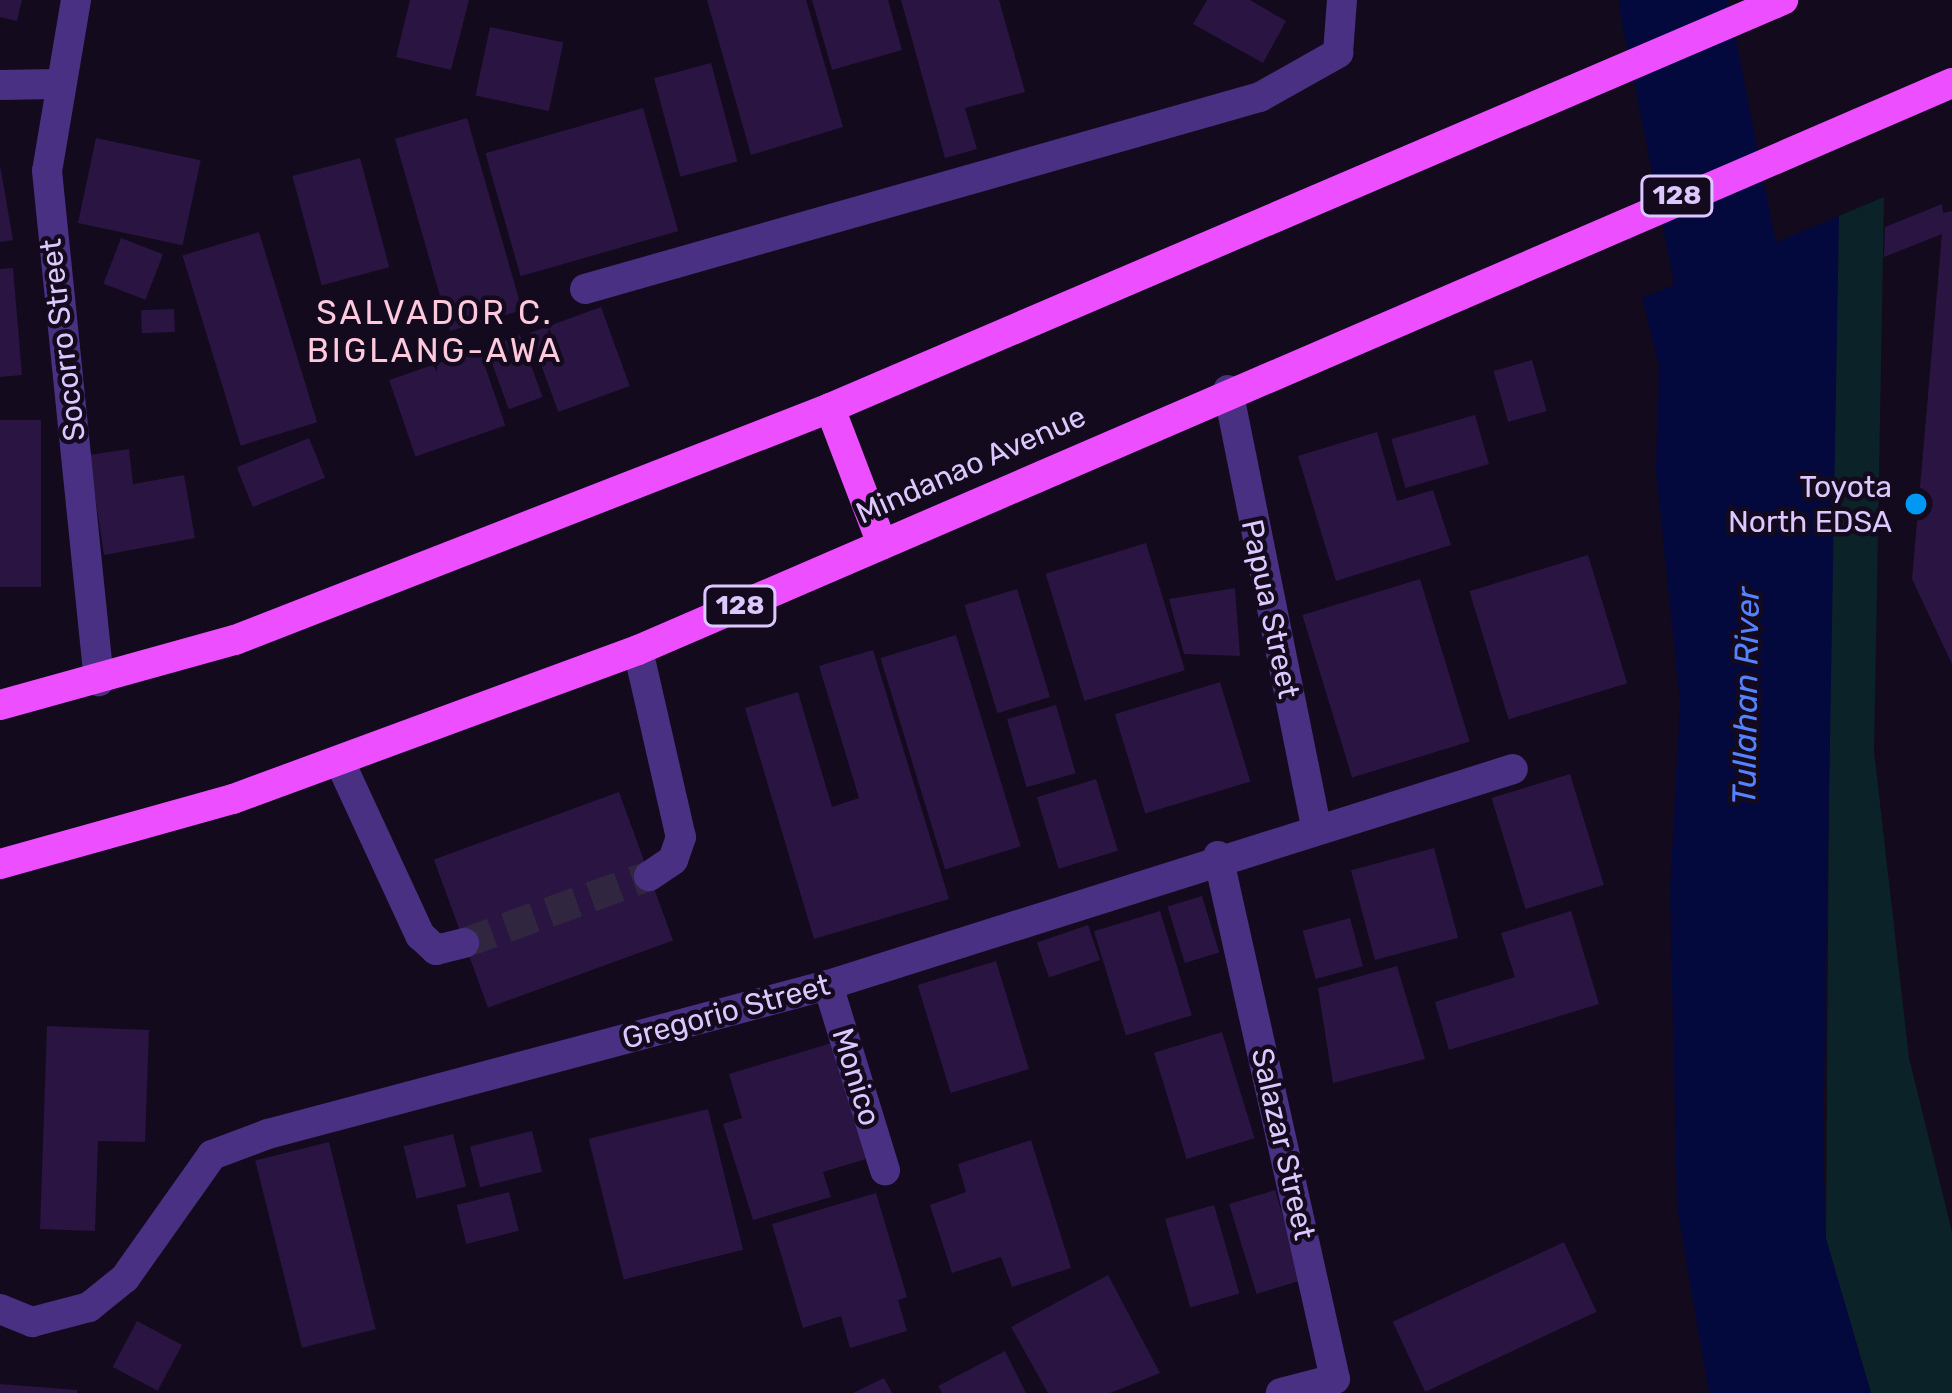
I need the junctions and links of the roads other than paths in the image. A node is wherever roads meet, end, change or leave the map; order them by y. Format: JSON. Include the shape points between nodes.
{"nodes":[{"id":1,"x":76,"y":0,"type":"edge"},
{"id":2,"x":1342,"y":0,"type":"edge"},
{"id":3,"x":1783,"y":0,"type":"edge"},
{"id":4,"x":1952,"y":83,"type":"edge"},
{"id":5,"x":56,"y":85,"type":"junction"},
{"id":6,"x":0,"y":86,"type":"edge"},
{"id":7,"x":585,"y":289,"type":"dead end"},
{"id":8,"x":1228,"y":390,"type":"junction"},
{"id":9,"x":830,"y":407,"type":"junction"},
{"id":10,"x":882,"y":544,"type":"junction"},
{"id":11,"x":638,"y":650,"type":"junction"},
{"id":12,"x":99,"y":681,"type":"junction"},
{"id":13,"x":0,"y":705,"type":"edge"},
{"id":14,"x":340,"y":762,"type":"junction"},
{"id":15,"x":1513,"y":769,"type":"dead end"},
{"id":16,"x":1316,"y":827,"type":"junction"},
{"id":17,"x":1218,"y":856,"type":"junction"},
{"id":18,"x":0,"y":864,"type":"edge"},
{"id":19,"x":649,"y":876,"type":"tunnel mouth"},
{"id":20,"x":464,"y":943,"type":"tunnel mouth"},
{"id":21,"x":828,"y":985,"type":"junction"},
{"id":22,"x":885,"y":1170,"type":"dead end"},
{"id":23,"x":0,"y":1309,"type":"edge"},
{"id":24,"x":1281,"y":1393,"type":"edge"}],
"edges":[{"from":1,"to":5,"type":"street","name":"Socorro Street"},
{"from":2,"to":7,"type":"street","via":[[1338,53],[1306,77],[1202,115]]},
{"from":3,"to":9,"type":"main road"},
{"from":4,"to":8,"type":"main road","name":"Mindanao Avenue","number":"128"},
{"from":5,"to":6,"type":"street"},
{"from":5,"to":12,"type":"street","name":"Socorro Street","via":[[47,171],[51,244]]},
{"from":8,"to":10,"type":"main road","name":"Mindanao Avenue","number":"128"},
{"from":8,"to":16,"type":"street","name":"Papua Street"},
{"from":9,"to":10,"type":"main road"},
{"from":9,"to":12,"type":"main road","via":[[235,640]]},
{"from":10,"to":11,"type":"main road","name":"Mindanao Avenue","number":"128"},
{"from":11,"to":14,"type":"main road","name":"Mindanao Avenue","number":"128"},
{"from":11,"to":19,"type":"street","via":[[682,837],[673,860]]},
{"from":12,"to":13,"type":"main road"},
{"from":14,"to":18,"type":"main road","name":"Mindanao Avenue","number":"128"},
{"from":14,"to":20,"type":"street","via":[[420,935],[436,950]]},
{"from":15,"to":16,"type":"street","name":"Gregorio Street"},
{"from":16,"to":17,"type":"street","name":"Gregorio Street"},
{"from":17,"to":21,"type":"street","name":"Gregorio Street"},
{"from":17,"to":24,"type":"street","name":"Salazar Street","via":[[1335,1378]]},
{"from":21,"to":22,"type":"street","name":"Monico"},
{"from":21,"to":23,"type":"street","name":"Gregorio Street","via":[[212,1155],[125,1278],[89,1306],[32,1322]]}]}
